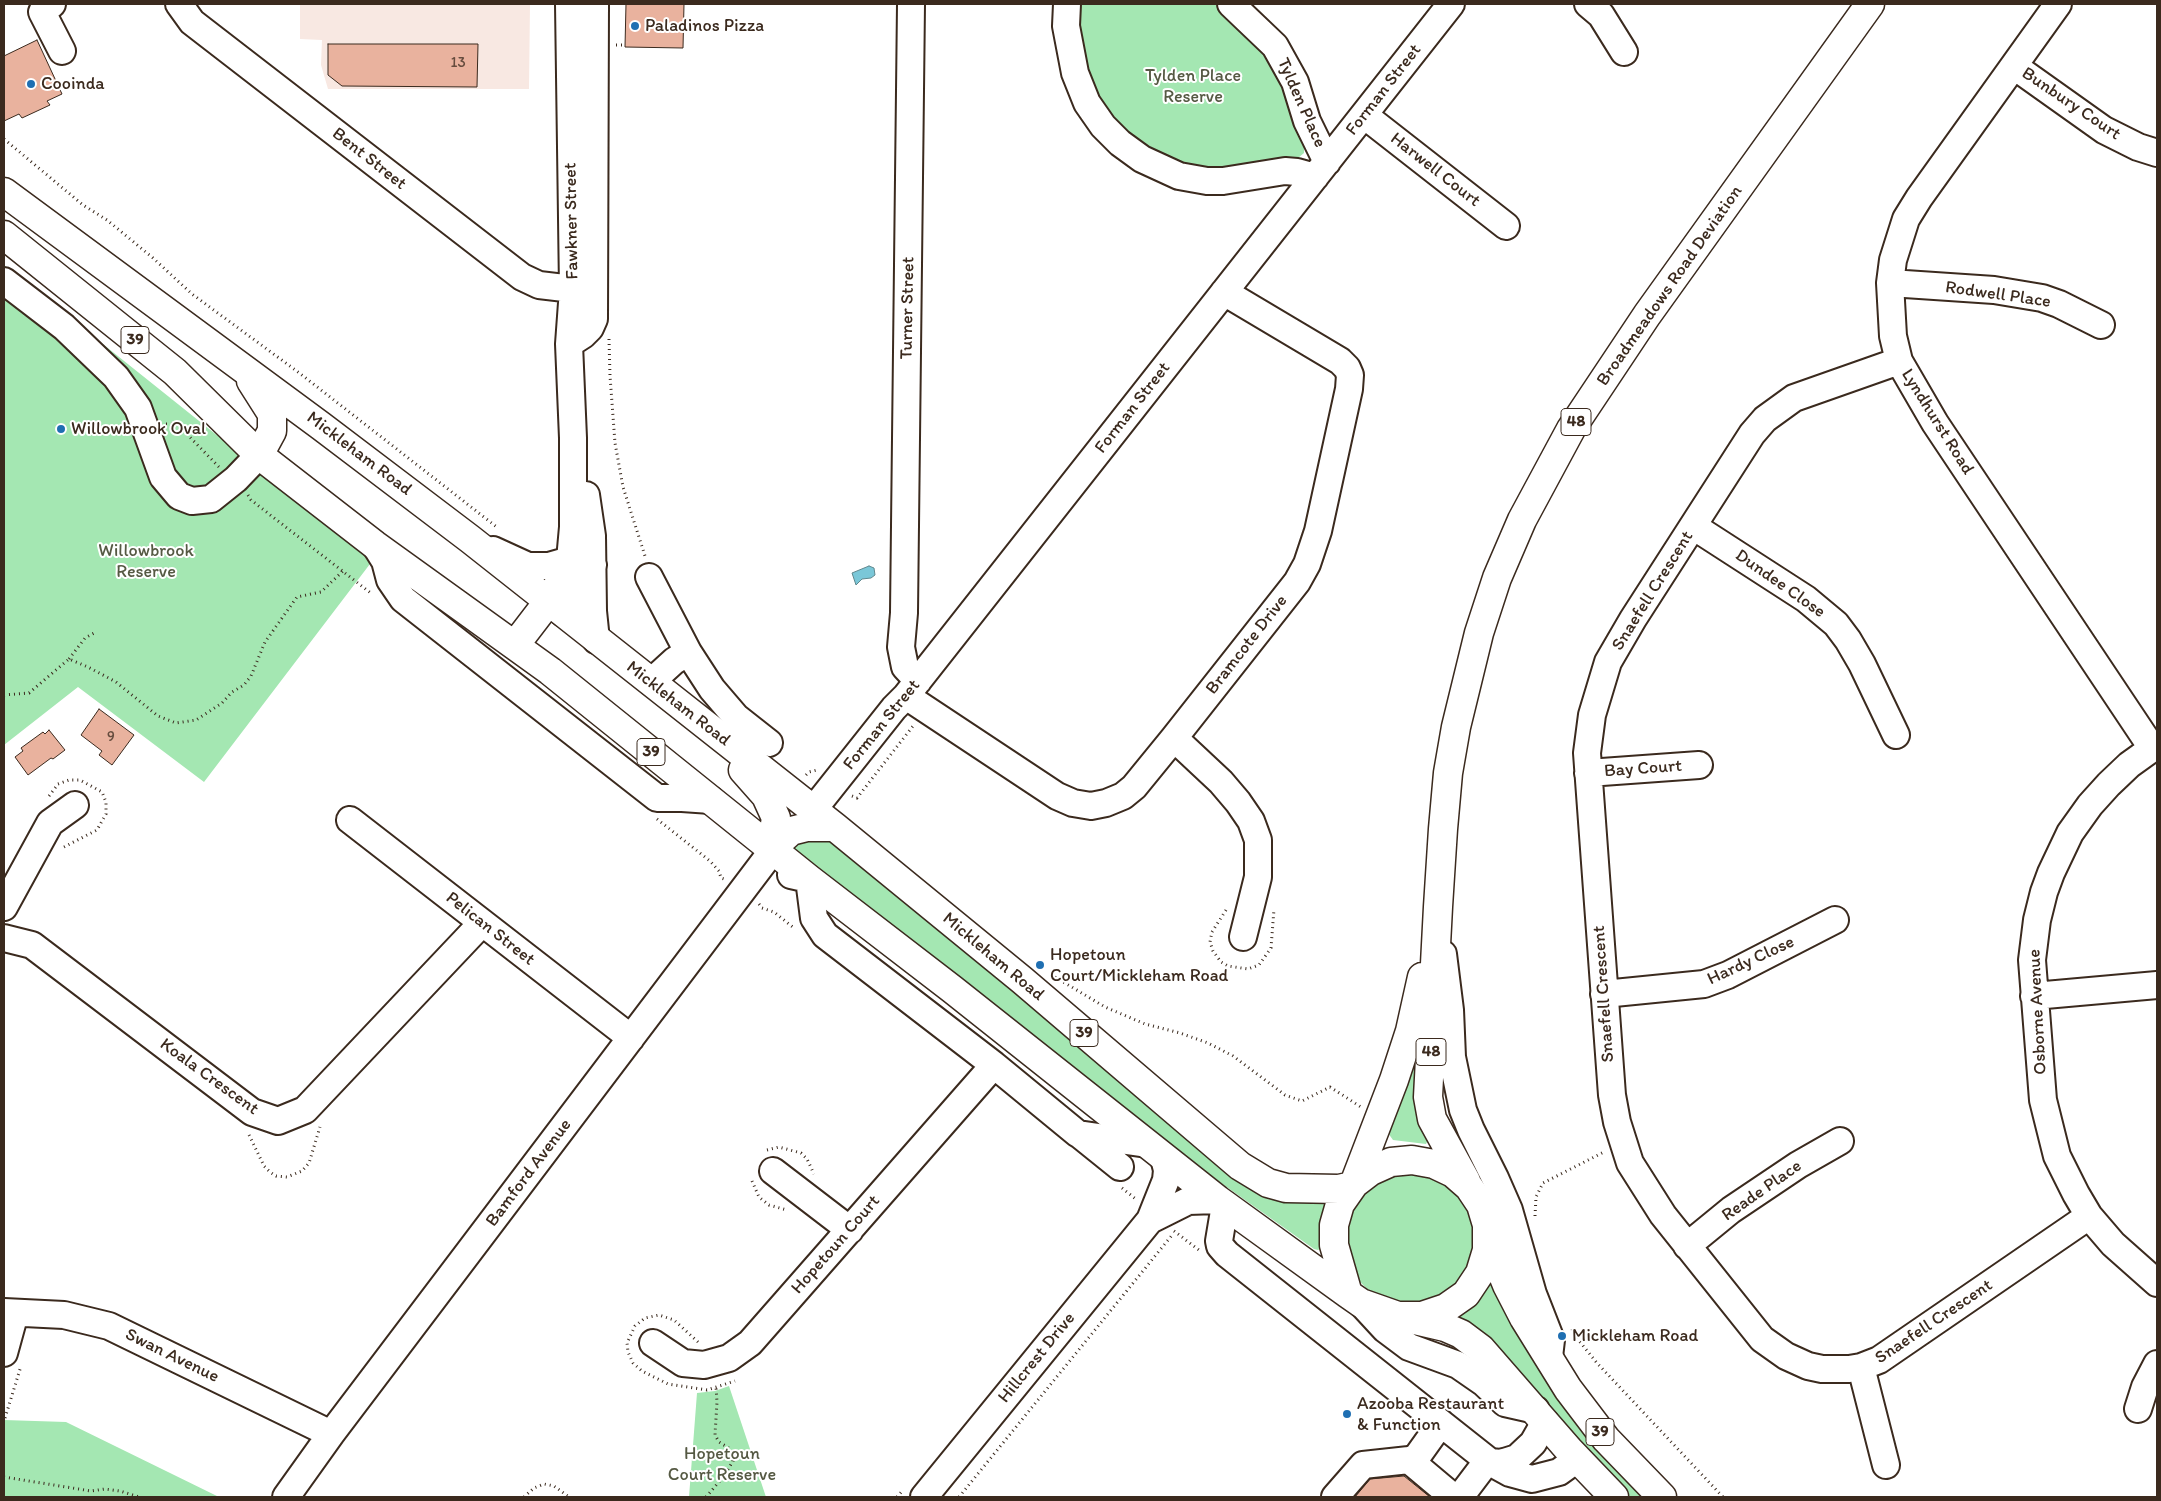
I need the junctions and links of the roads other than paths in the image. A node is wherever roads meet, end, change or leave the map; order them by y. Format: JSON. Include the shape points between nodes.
{"nodes":[{"id":1,"x":52,"y":4,"type":"edge"},
{"id":2,"x":179,"y":4,"type":"edge"},
{"id":3,"x":569,"y":4,"type":"edge"},
{"id":4,"x":595,"y":4,"type":"edge"},
{"id":5,"x":912,"y":4,"type":"edge"},
{"id":6,"x":1067,"y":4,"type":"edge"},
{"id":7,"x":1231,"y":4,"type":"edge"},
{"id":8,"x":1452,"y":4,"type":"edge"},
{"id":9,"x":1588,"y":4,"type":"edge"},
{"id":10,"x":1870,"y":4,"type":"edge"},
{"id":11,"x":2058,"y":4,"type":"edge"},
{"id":12,"x":62,"y":51,"type":"dead end"},
{"id":13,"x":1624,"y":52,"type":"dead end"},
{"id":14,"x":2014,"y":66,"type":"junction"},
{"id":15,"x":1364,"y":115,"type":"junction"},
{"id":16,"x":2157,"y":153,"type":"edge"},
{"id":17,"x":1321,"y":169,"type":"junction"},
{"id":18,"x":14,"y":199,"type":"edge"},
{"id":19,"x":1506,"y":226,"type":"dead end"},
{"id":20,"x":10,"y":241,"type":"edge"},
{"id":21,"x":4,"y":281,"type":"edge"},
{"id":22,"x":1890,"y":283,"type":"junction"},
{"id":23,"x":573,"y":289,"type":"junction"},
{"id":24,"x":1224,"y":292,"type":"junction"},
{"id":25,"x":2101,"y":325,"type":"dead end"},
{"id":26,"x":569,"y":344,"type":"junction"},
{"id":27,"x":1899,"y":361,"type":"junction"},
{"id":28,"x":238,"y":364,"type":"junction"},
{"id":29,"x":322,"y":426,"type":"junction"},
{"id":30,"x":259,"y":455,"type":"junction"},
{"id":31,"x":1693,"y":526,"type":"junction"},
{"id":32,"x":470,"y":539,"type":"junction"},
{"id":33,"x":375,"y":545,"type":"junction"},
{"id":34,"x":582,"y":562,"type":"junction"},
{"id":35,"x":649,"y":577,"type":"dead end"},
{"id":36,"x":556,"y":608,"type":"junction"},
{"id":37,"x":904,"y":613,"type":"junction"},
{"id":38,"x":596,"y":640,"type":"junction"},
{"id":39,"x":522,"y":650,"type":"junction"},
{"id":40,"x":688,"y":652,"type":"junction"},
{"id":41,"x":938,"y":655,"type":"junction"},
{"id":42,"x":651,"y":682,"type":"junction"},
{"id":43,"x":912,"y":688,"type":"junction"},
{"id":44,"x":701,"y":722,"type":"junction"},
{"id":45,"x":1896,"y":735,"type":"dead end"},
{"id":46,"x":1174,"y":738,"type":"junction"},
{"id":47,"x":769,"y":743,"type":"dead end"},
{"id":48,"x":2154,"y":747,"type":"edge"},
{"id":49,"x":1699,"y":765,"type":"dead end"},
{"id":50,"x":1588,"y":773,"type":"junction"},
{"id":51,"x":711,"y":800,"type":"junction"},
{"id":52,"x":75,"y":805,"type":"dead end"},
{"id":53,"x":813,"y":810,"type":"junction"},
{"id":54,"x":350,"y":820,"type":"dead end"},
{"id":55,"x":835,"y":827,"type":"junction"},
{"id":56,"x":771,"y":849,"type":"junction"},
{"id":57,"x":754,"y":875,"type":"junction"},
{"id":58,"x":809,"y":879,"type":"junction"},
{"id":59,"x":4,"y":907,"type":"edge"},
{"id":60,"x":1438,"y":907,"type":"junction"},
{"id":61,"x":1835,"y":920,"type":"dead end"},
{"id":62,"x":482,"y":922,"type":"junction"},
{"id":63,"x":1243,"y":937,"type":"dead end"},
{"id":64,"x":4,"y":938,"type":"edge"},
{"id":65,"x":2157,"y":985,"type":"edge"},
{"id":66,"x":1604,"y":994,"type":"junction"},
{"id":67,"x":2034,"y":996,"type":"junction"},
{"id":68,"x":631,"y":1038,"type":"junction"},
{"id":69,"x":994,"y":1065,"type":"junction"},
{"id":70,"x":1078,"y":1134,"type":"junction"},
{"id":71,"x":1840,"y":1141,"type":"dead end"},
{"id":72,"x":1155,"y":1151,"type":"junction"},
{"id":73,"x":1120,"y":1167,"type":"dead end"},
{"id":74,"x":773,"y":1170,"type":"dead end"},
{"id":75,"x":1353,"y":1185,"type":"junction"},
{"id":76,"x":1469,"y":1187,"type":"junction"},
{"id":77,"x":1221,"y":1203,"type":"junction"},
{"id":78,"x":2089,"y":1216,"type":"junction"},
{"id":79,"x":1150,"y":1220,"type":"junction"},
{"id":80,"x":1487,"y":1225,"type":"junction"},
{"id":81,"x":850,"y":1230,"type":"junction"},
{"id":82,"x":1687,"y":1246,"type":"junction"},
{"id":83,"x":2157,"y":1283,"type":"edge"},
{"id":84,"x":1355,"y":1299,"type":"junction"},
{"id":85,"x":10,"y":1313,"type":"edge"},
{"id":86,"x":1398,"y":1316,"type":"junction"},
{"id":87,"x":653,"y":1344,"type":"dead end"},
{"id":88,"x":14,"y":1356,"type":"edge"},
{"id":89,"x":1549,"y":1357,"type":"junction"},
{"id":90,"x":2157,"y":1364,"type":"edge"},
{"id":91,"x":1861,"y":1367,"type":"junction"},
{"id":92,"x":2138,"y":1409,"type":"dead end"},
{"id":93,"x":1540,"y":1416,"type":"junction"},
{"id":94,"x":1441,"y":1424,"type":"junction"},
{"id":95,"x":331,"y":1434,"type":"junction"},
{"id":96,"x":1577,"y":1459,"type":"junction"},
{"id":97,"x":1409,"y":1460,"type":"junction"},
{"id":98,"x":1489,"y":1461,"type":"junction"},
{"id":99,"x":1886,"y":1465,"type":"dead end"},
{"id":100,"x":1606,"y":1494,"type":"edge"},
{"id":101,"x":286,"y":1497,"type":"edge"},
{"id":102,"x":924,"y":1497,"type":"edge"},
{"id":103,"x":1335,"y":1497,"type":"edge"},
{"id":104,"x":1453,"y":1497,"type":"edge"},
{"id":105,"x":1460,"y":1497,"type":"edge"},
{"id":106,"x":1662,"y":1497,"type":"edge"}],
"edges":[{"from":1,"to":12,"type":"street","via":[[42,12]]},
{"from":2,"to":23,"type":"street","name":"Bent Street","via":[[192,22],[522,277],[539,285]]},
{"from":3,"to":23,"type":"street","name":"Fawkner Street"},
{"from":4,"to":26,"type":"street","via":[[594,319],[590,328]]},
{"from":5,"to":37,"type":"street","name":"Turner Street"},
{"from":6,"to":17,"type":"street","name":"Tylden Place","via":[[1066,26],[1075,73],[1087,103],[1120,144],[1142,159],[1179,176],[1223,181]]},
{"from":7,"to":17,"type":"street","name":"Tylden Place","via":[[1275,46],[1295,82]]},
{"from":8,"to":15,"type":"street","name":"Forman Street"},
{"from":9,"to":13,"type":"street","via":[[1601,15]]},
{"from":10,"to":60,"type":"main road","name":"Broadmeadows Road Deviation","number":"48","via":[[1647,315],[1571,429],[1522,520],[1497,578],[1466,678],[1448,773]]},
{"from":11,"to":14,"type":"street","name":"Lyndhurst Road"},
{"from":14,"to":16,"type":"street","name":"Bunbury Court","via":[[2104,130]]},
{"from":14,"to":22,"type":"street","name":"Lyndhurst Road","via":[[1906,219],[1893,260]]},
{"from":15,"to":17,"type":"street","name":"Forman Street"},
{"from":15,"to":19,"type":"street","name":"Harwell Court"},
{"from":17,"to":24,"type":"street","name":"Forman Street"},
{"from":18,"to":20,"type":"main road","via":[[17,214]]},
{"from":18,"to":28,"type":"main road","name":"Mickleham Road","number":"39"},
{"from":20,"to":30,"type":"main road","number":"39","via":[[174,372]]},
{"from":21,"to":30,"type":"street","via":[[64,327],[116,377],[138,408],[163,477],[179,496],[192,501],[211,499]]},
{"from":22,"to":25,"type":"street","name":"Rodwell Place","via":[[1994,290],[2042,298]]},
{"from":22,"to":27,"type":"street","name":"Lyndhurst Road"},
{"from":23,"to":26,"type":"street","name":"Fawkner Street"},
{"from":24,"to":41,"type":"street","name":"Forman Street"},
{"from":24,"to":46,"type":"street","name":"Bramcote Drive","via":[[1340,361],[1350,375],[1349,389],[1318,531],[1307,564]]},
{"from":26,"to":34,"type":"street","name":"Fawkner Street","via":[[573,438],[592,536]]},
{"from":27,"to":31,"type":"street","name":"Snaefell Crescent","via":[[1794,398],[1765,418]]},
{"from":27,"to":48,"type":"street","name":"Lyndhurst Road","via":[[1935,423]]},
{"from":28,"to":29,"type":"main road","name":"Mickleham Road","number":"39"},
{"from":28,"to":30,"type":"main road","via":[[272,414],[272,431]]},
{"from":29,"to":30,"type":"main road","via":[[290,429],[279,434]]},
{"from":29,"to":32,"type":"main road","name":"Mickleham Road","number":"39"},
{"from":30,"to":33,"type":"main road","number":"39"},
{"from":31,"to":45,"type":"street","name":"Dundee Close","via":[[1806,599],[1836,624],[1862,664]]},
{"from":31,"to":50,"type":"street","name":"Snaefell Crescent","via":[[1608,662],[1592,715],[1586,753]]},
{"from":32,"to":34,"type":"street","via":[[528,566]]},
{"from":32,"to":36,"type":"main road","name":"Mickleham Road","number":"39"},
{"from":33,"to":39,"type":"main road","number":"39"},
{"from":33,"to":51,"type":"street","via":[[385,561],[390,580],[404,599],[657,798]]},
{"from":34,"to":36,"type":"street"},
{"from":34,"to":38,"type":"street","name":"Fawkner Street"},
{"from":35,"to":40,"type":"street"},
{"from":36,"to":38,"type":"main road","name":"Mickleham Road","number":"39"},
{"from":36,"to":39,"type":"main road"},
{"from":37,"to":41,"type":"street","name":"Turner Street","via":[[914,635]]},
{"from":37,"to":43,"type":"street","name":"Turner Street","via":[[901,647]]},
{"from":38,"to":42,"type":"main road","name":"Mickleham Road","number":"39"},
{"from":39,"to":51,"type":"main road","number":"39"},
{"from":40,"to":42,"type":"street"},
{"from":40,"to":47,"type":"street","via":[[712,689],[736,717]]},
{"from":41,"to":43,"type":"street","name":"Forman Street"},
{"from":42,"to":44,"type":"main road","name":"Mickleham Road","number":"39"},
{"from":43,"to":46,"type":"street","name":"Bramcote Drive","via":[[1057,796],[1073,803],[1091,806],[1123,796]]},
{"from":43,"to":53,"type":"street","name":"Forman Street"},
{"from":44,"to":53,"type":"main road","name":"Mickleham Road","number":"39"},
{"from":44,"to":56,"type":"main road","via":[[766,796],[776,818]]},
{"from":46,"to":63,"type":"street","via":[[1238,802],[1258,840],[1258,877]]},
{"from":48,"to":67,"type":"street","name":"Osborne Avenue","via":[[2129,765],[2090,805],[2070,833],[2050,873],[2034,942]]},
{"from":49,"to":50,"type":"street","name":"Bay Court"},
{"from":50,"to":66,"type":"street","name":"Snaefell Crescent"},
{"from":51,"to":56,"type":"main road","number":"39"},
{"from":52,"to":59,"type":"street","via":[[50,823]]},
{"from":53,"to":55,"type":"main road","name":"Mickleham Road","number":"39"},
{"from":54,"to":62,"type":"street","name":"Pelican Street"},
{"from":55,"to":56,"type":"main road","via":[[806,827],[791,831]]},
{"from":55,"to":75,"type":"main road","name":"Mickleham Road","number":"39","via":[[1022,980],[1240,1166],[1268,1183],[1286,1188],[1339,1190]]},
{"from":56,"to":57,"type":"street","name":"Bamford Avenue"},
{"from":56,"to":58,"type":"main road","number":"39"},
{"from":57,"to":58,"type":"street","via":[[776,871]]},
{"from":57,"to":68,"type":"street","name":"Bamford Avenue"},
{"from":58,"to":69,"type":"street","via":[[814,918],[825,934]]},
{"from":58,"to":72,"type":"main road","number":"39"},
{"from":60,"to":75,"type":"main road","name":"Broadmeadows Road Deviation","number":"48","via":[[1410,1031],[1385,1107]]},
{"from":60,"to":76,"type":"main road","name":"Broadmeadows Road Deviation","number":"48","via":[[1428,1097],[1432,1119]]},
{"from":60,"to":89,"type":"street","via":[[1457,1085],[1471,1130],[1509,1210],[1533,1294],[1551,1340]]},
{"from":61,"to":66,"type":"street","name":"Hardy Close","via":[[1704,984]]},
{"from":62,"to":64,"type":"street","name":"Koala Crescent","via":[[305,1110],[278,1121],[252,1112],[32,945]]},
{"from":62,"to":68,"type":"street","name":"Pelican Street"},
{"from":65,"to":67,"type":"street"},
{"from":66,"to":82,"type":"street","name":"Snaefell Crescent","via":[[1612,1095],[1623,1143],[1643,1187]]},
{"from":67,"to":78,"type":"street","name":"Osborne Avenue","via":[[2043,1100],[2049,1131],[2057,1156]]},
{"from":68,"to":95,"type":"street","name":"Bamford Avenue"},
{"from":69,"to":70,"type":"street"},
{"from":69,"to":81,"type":"street","name":"Hopetoun Court"},
{"from":70,"to":72,"type":"street"},
{"from":70,"to":73,"type":"street"},
{"from":71,"to":82,"type":"street","name":"Reade Place","via":[[1731,1210]]},
{"from":72,"to":77,"type":"main road","number":"39"},
{"from":72,"to":79,"type":"street","name":"Hillcrest Drive","via":[[1167,1170]]},
{"from":74,"to":81,"type":"street"},
{"from":75,"to":76,"type":"main road","number":"39","via":[[1371,1171],[1391,1162],[1412,1160],[1434,1164],[1453,1173]]},
{"from":75,"to":84,"type":"main road","number":"39","via":[[1340,1204],[1334,1225],[1334,1245]]},
{"from":76,"to":80,"type":"main road","number":"39","via":[[1481,1204]]},
{"from":77,"to":79,"type":"street","name":"Hillcrest Drive","via":[[1188,1201]]},
{"from":77,"to":84,"type":"main road","number":"39"},
{"from":77,"to":94,"type":"street","via":[[1219,1241],[1227,1254]]},
{"from":78,"to":83,"type":"street","name":"Osborne Avenue","via":[[2112,1244]]},
{"from":78,"to":91,"type":"street","name":"Snaefell Crescent","via":[[1895,1350]]},
{"from":79,"to":102,"type":"street","name":"Hillcrest Drive"},
{"from":80,"to":86,"type":"main road","number":"39","via":[[1488,1250],[1480,1273],[1466,1294],[1446,1308],[1430,1314]]},
{"from":80,"to":89,"type":"main road","number":"39","via":[[1506,1285]]},
{"from":81,"to":87,"type":"street","name":"Hopetoun Court","via":[[750,1343],[729,1358],[704,1365],[682,1364]]},
{"from":82,"to":91,"type":"street","name":"Snaefell Crescent","via":[[1751,1327],[1771,1347],[1808,1366]]},
{"from":84,"to":86,"type":"main road","number":"39"},
{"from":84,"to":93,"type":"street","via":[[1384,1329],[1409,1347],[1458,1365],[1505,1403]]},
{"from":85,"to":88,"type":"street"},
{"from":85,"to":95,"type":"street","name":"Swan Avenue","via":[[64,1315],[109,1326]]},
{"from":86,"to":93,"type":"main road","number":"39","via":[[1445,1327],[1466,1338],[1481,1349]]},
{"from":89,"to":106,"type":"main road","number":"39","via":[[1591,1421]]},
{"from":90,"to":92,"type":"street"},
{"from":91,"to":99,"type":"street"},
{"from":93,"to":96,"type":"main road","number":"39"},
{"from":93,"to":98,"type":"street","via":[[1533,1444],[1517,1458]]},
{"from":94,"to":97,"type":"street","via":[[1419,1454]]},
{"from":94,"to":98,"type":"street"},
{"from":95,"to":101,"type":"street","name":"Bamford Avenue"},
{"from":96,"to":98,"type":"street","via":[[1559,1472],[1532,1479],[1510,1473]]},
{"from":96,"to":100,"type":"main road","number":"39"},
{"from":97,"to":103,"type":"street","via":[[1363,1465]]},
{"from":97,"to":104,"type":"street"},
{"from":98,"to":105,"type":"street"}]}
